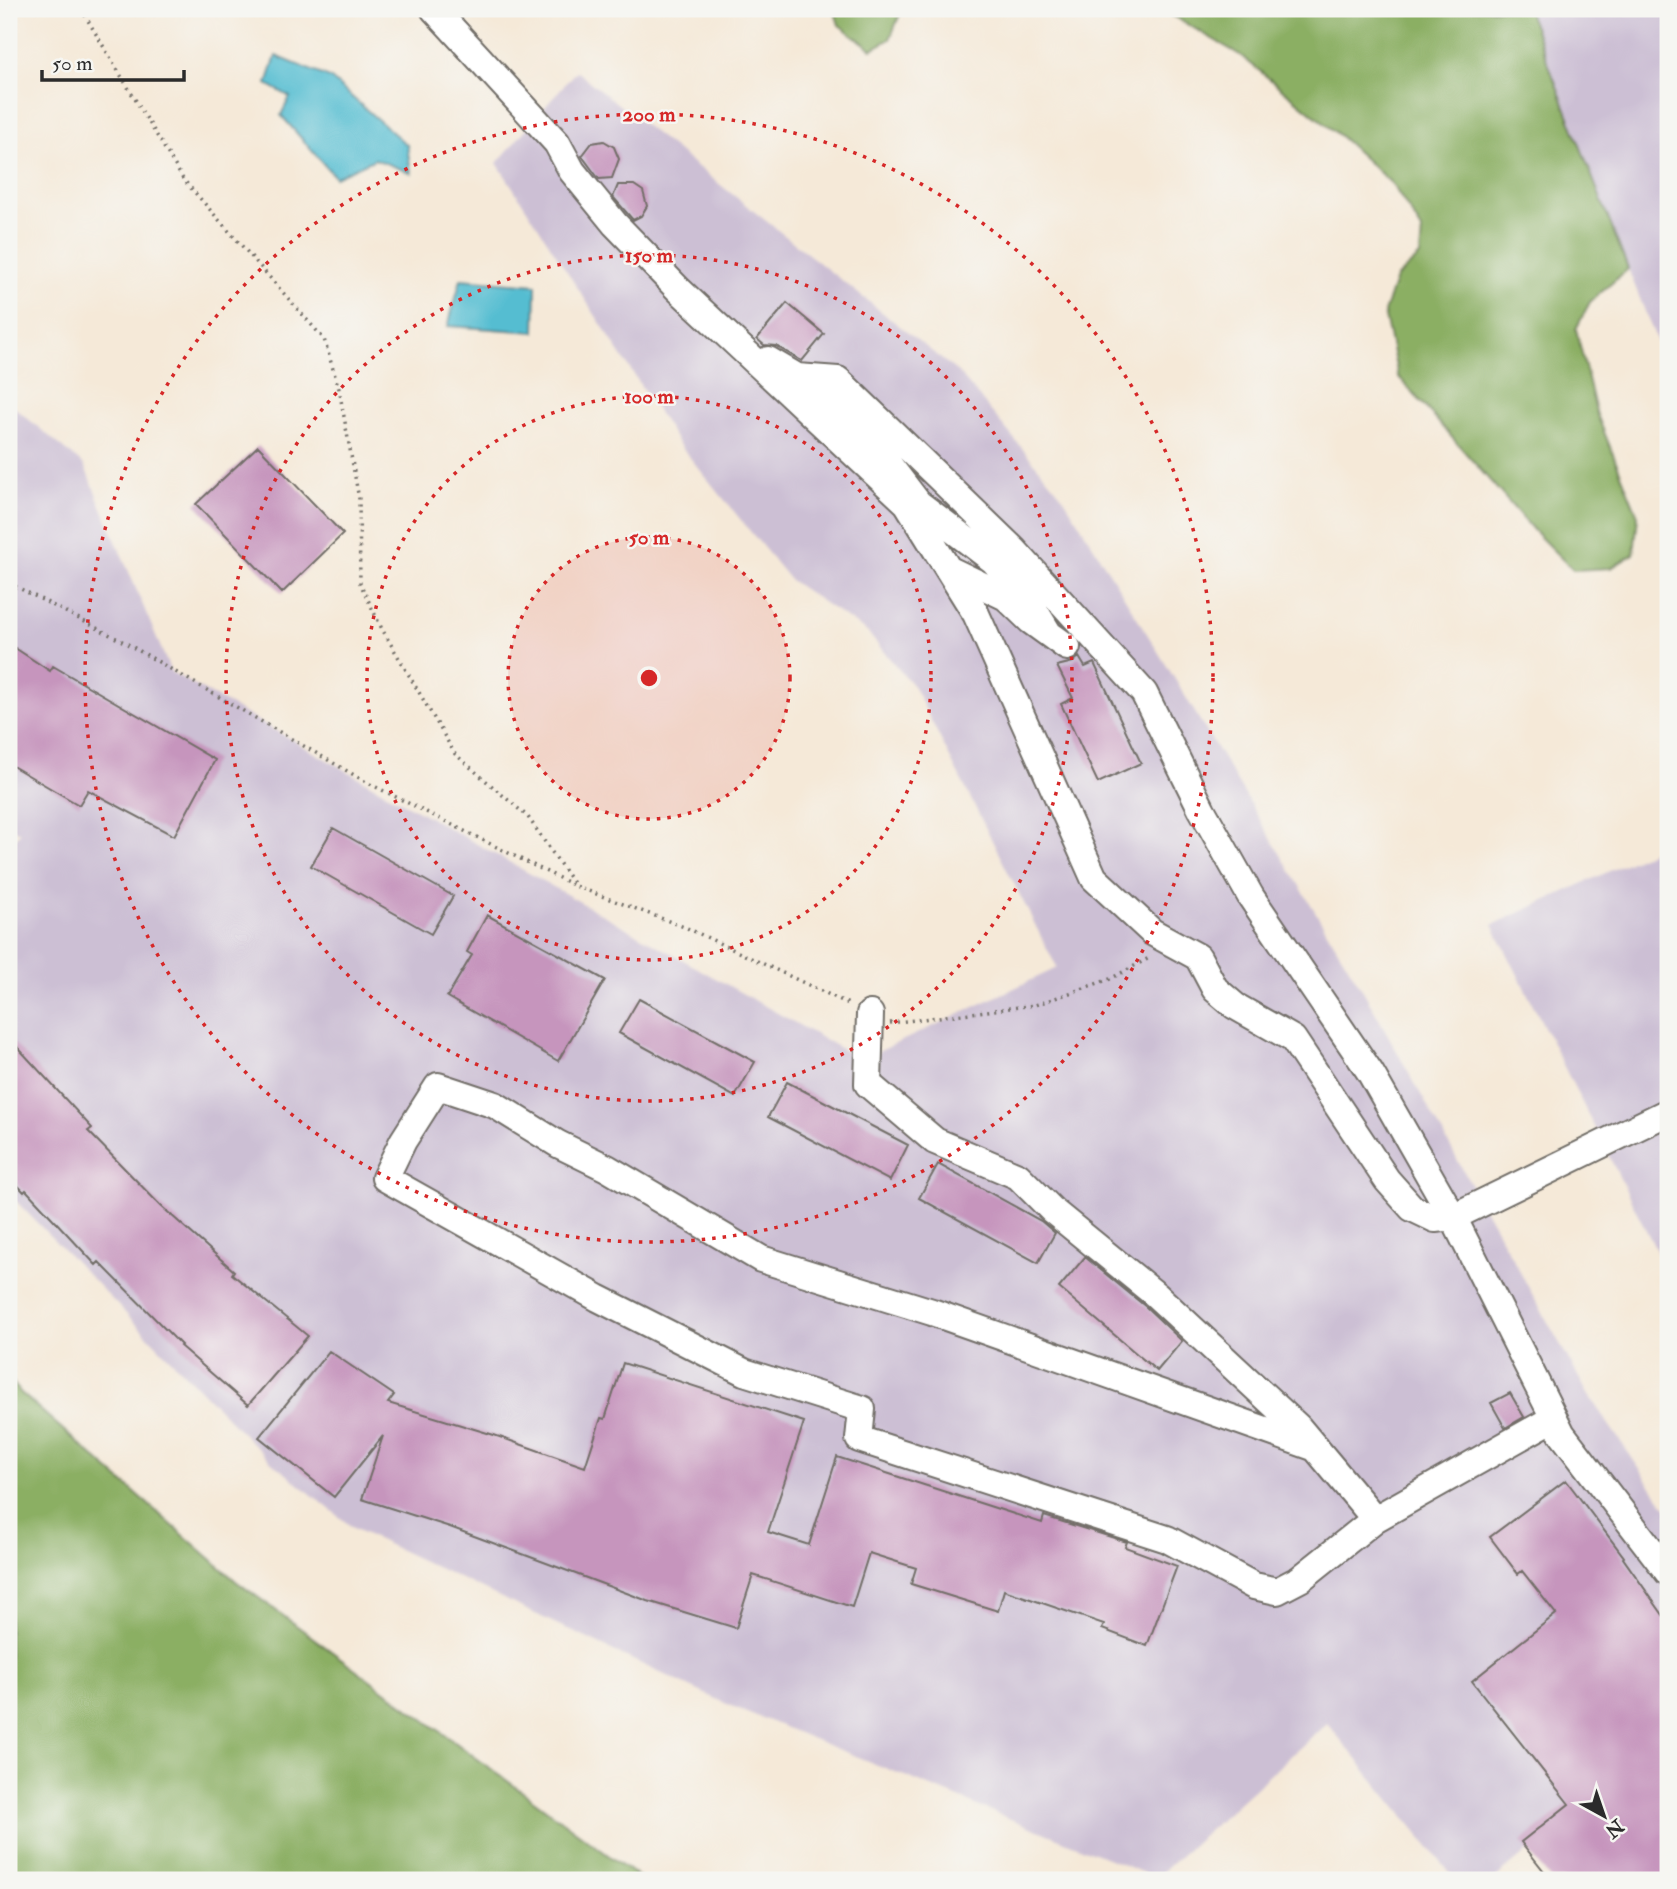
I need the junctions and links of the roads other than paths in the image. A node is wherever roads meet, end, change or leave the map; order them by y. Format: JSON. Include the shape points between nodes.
{"nodes":[{"id":1,"x":434,"y":9,"type":"edge"},
{"id":2,"x":733,"y":341,"type":"junction"},
{"id":3,"x":809,"y":378,"type":"junction"},
{"id":4,"x":948,"y":569,"type":"junction"},
{"id":5,"x":870,"y":1014,"type":"road end"},
{"id":6,"x":1668,"y":1112,"type":"edge"},
{"id":7,"x":1453,"y":1217,"type":"junction"},
{"id":8,"x":1554,"y":1418,"type":"junction"},
{"id":9,"x":1316,"y":1448,"type":"junction"},
{"id":10,"x":1375,"y":1518,"type":"junction"},
{"id":11,"x":1668,"y":1572,"type":"edge"}],
"edges":[{"from":1,"to":2,"type":"street","via":[[557,143],[572,172],[615,224]]},
{"from":2,"to":3,"type":"street","via":[[797,377]]},
{"from":2,"to":4,"type":"street","via":[[907,503]]},
{"from":3,"to":4,"type":"street","via":[[918,503],[994,561],[1058,640],[1006,597]]},
{"from":3,"to":7,"type":"street","via":[[838,380],[1014,550],[1144,693],[1251,897],[1370,1072]]},
{"from":4,"to":7,"type":"street","via":[[976,614],[1094,878],[1152,932],[1198,957],[1215,989],[1235,1006],[1293,1039],[1387,1180],[1412,1208],[1435,1219]]},
{"from":5,"to":9,"type":"street","via":[[868,1084],[935,1141],[1018,1176],[1156,1295]]},
{"from":6,"to":7,"type":"street"},
{"from":7,"to":8,"type":"street"},
{"from":8,"to":10,"type":"street"},
{"from":8,"to":11,"type":"street"},
{"from":9,"to":10,"type":"street"},
{"from":9,"to":10,"type":"street","via":[[932,1312],[761,1259],[495,1105],[438,1086],[386,1178],[598,1298],[744,1372],[862,1409],[859,1438],[1167,1539],[1254,1586],[1277,1591],[1300,1579]]}]}
